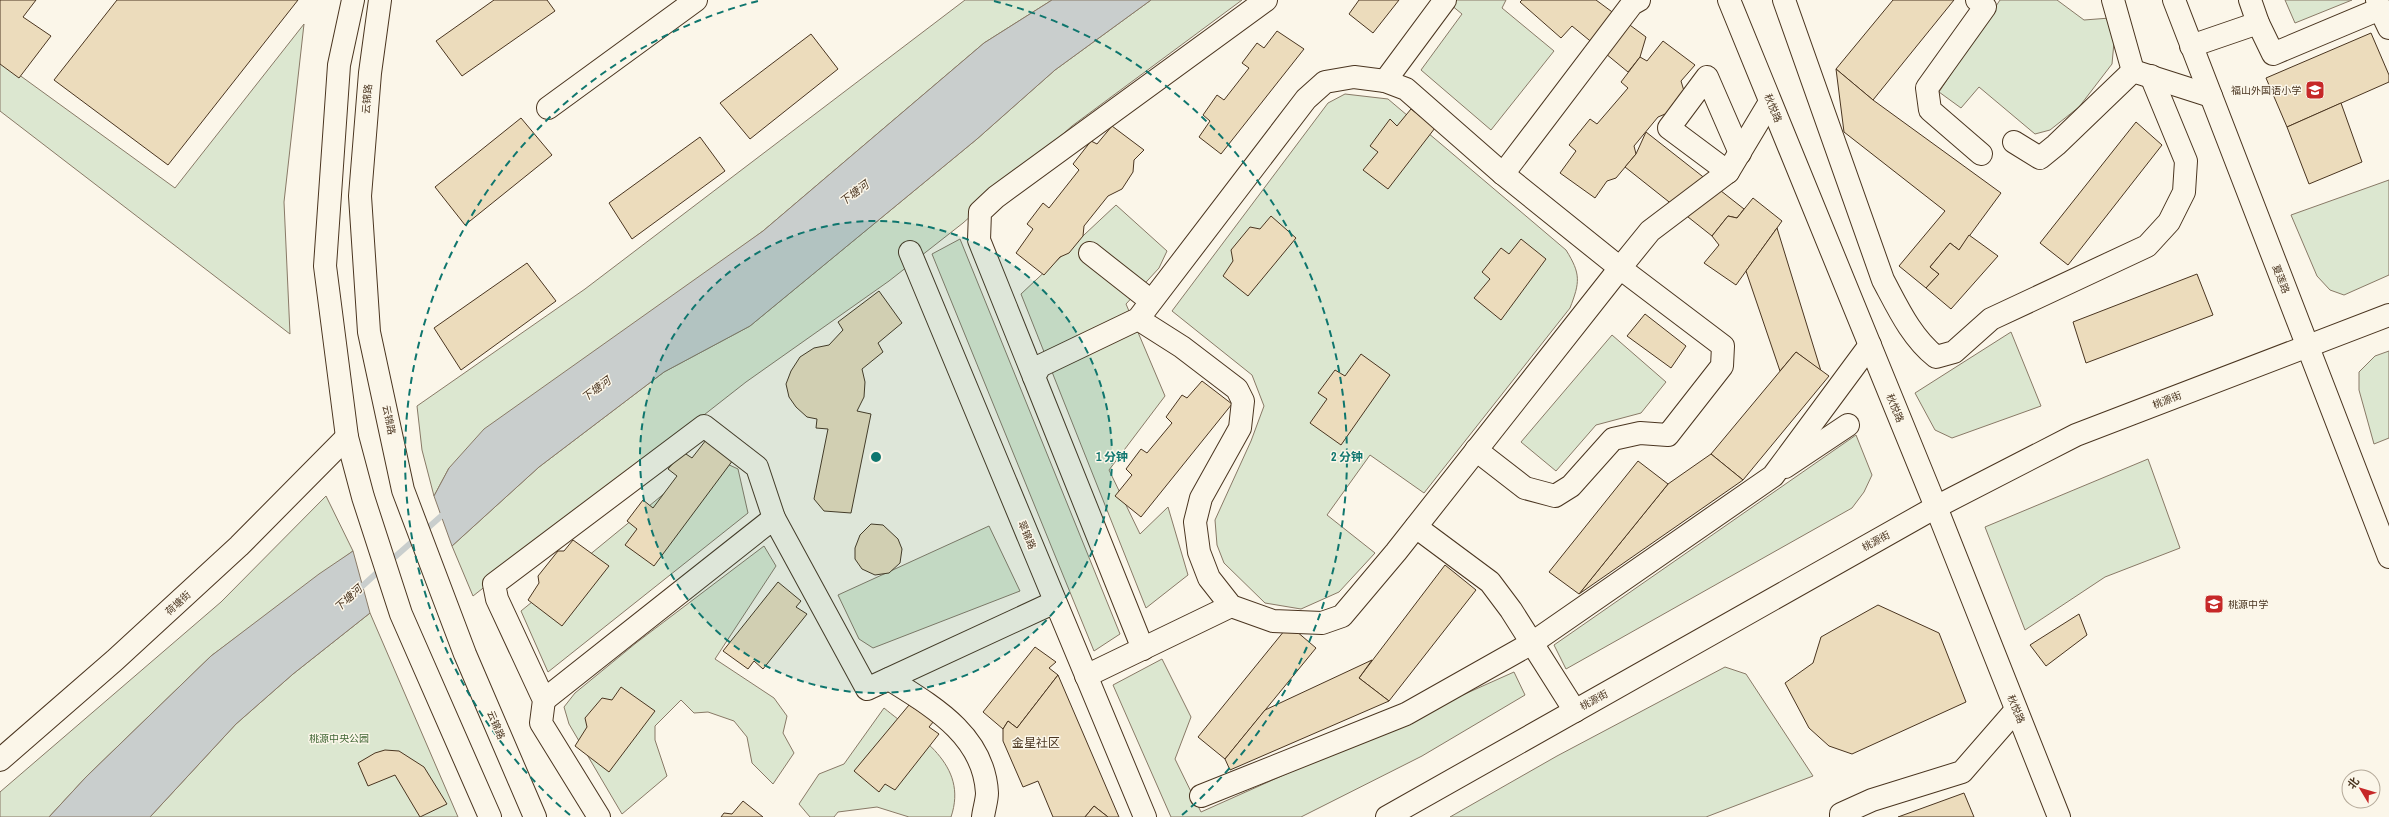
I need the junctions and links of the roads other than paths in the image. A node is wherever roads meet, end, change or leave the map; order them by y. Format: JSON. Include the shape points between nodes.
{"nodes":[{"id":1,"x":353,"y":0,"type":"edge"},
{"id":2,"x":380,"y":0,"type":"edge"},
{"id":3,"x":696,"y":0,"type":"edge"},
{"id":4,"x":1266,"y":0,"type":"edge"},
{"id":5,"x":1446,"y":0,"type":"edge"},
{"id":6,"x":1639,"y":0,"type":"edge"},
{"id":7,"x":1729,"y":0,"type":"edge"},
{"id":8,"x":1784,"y":0,"type":"edge"},
{"id":9,"x":1977,"y":0,"type":"edge"},
{"id":10,"x":2114,"y":0,"type":"edge"},
{"id":11,"x":2174,"y":0,"type":"edge"},
{"id":12,"x":2250,"y":0,"type":"edge"},
{"id":13,"x":2382,"y":12,"type":"edge"},
{"id":14,"x":2258,"y":23,"type":"junction"},
{"id":15,"x":2191,"y":46,"type":"junction"},
{"id":16,"x":2142,"y":74,"type":"junction"},
{"id":17,"x":1385,"y":80,"type":"junction"},
{"id":18,"x":2212,"y":96,"type":"junction"},
{"id":19,"x":1770,"y":102,"type":"junction"},
{"id":20,"x":548,"y":108,"type":"dead end"},
{"id":21,"x":2014,"y":142,"type":"dead end"},
{"id":22,"x":1740,"y":154,"type":"junction"},
{"id":23,"x":1981,"y":154,"type":"dead end"},
{"id":24,"x":1728,"y":172,"type":"junction"},
{"id":25,"x":1503,"y":174,"type":"junction"},
{"id":26,"x":910,"y":252,"type":"dead end"},
{"id":27,"x":1090,"y":253,"type":"dead end"},
{"id":28,"x":1620,"y":268,"type":"junction"},
{"id":29,"x":1151,"y":301,"type":"junction"},
{"id":30,"x":2389,"y":315,"type":"edge"},
{"id":31,"x":1138,"y":319,"type":"junction"},
{"id":32,"x":1870,"y":345,"type":"junction"},
{"id":33,"x":2307,"y":346,"type":"junction"},
{"id":34,"x":1034,"y":377,"type":"junction"},
{"id":35,"x":1848,"y":425,"type":"dead end"},
{"id":36,"x":347,"y":437,"type":"junction"},
{"id":37,"x":1476,"y":450,"type":"junction"},
{"id":38,"x":1773,"y":476,"type":"junction"},
{"id":39,"x":1936,"y":507,"type":"junction"},
{"id":40,"x":774,"y":518,"type":"junction"},
{"id":41,"x":1416,"y":527,"type":"junction"},
{"id":42,"x":2389,"y":557,"type":"edge"},
{"id":43,"x":1055,"y":602,"type":"junction"},
{"id":44,"x":1231,"y":606,"type":"junction"},
{"id":45,"x":1532,"y":643,"type":"junction"},
{"id":46,"x":1144,"y":649,"type":"junction"},
{"id":47,"x":1086,"y":676,"type":"junction"},
{"id":48,"x":889,"y":679,"type":"junction"},
{"id":49,"x":544,"y":700,"type":"junction"},
{"id":50,"x":2016,"y":710,"type":"junction"},
{"id":51,"x":1575,"y":711,"type":"junction"},
{"id":52,"x":0,"y":760,"type":"edge"},
{"id":53,"x":1201,"y":796,"type":"dead end"},
{"id":54,"x":484,"y":815,"type":"edge"},
{"id":55,"x":536,"y":817,"type":"edge"},
{"id":56,"x":599,"y":817,"type":"edge"},
{"id":57,"x":983,"y":817,"type":"edge"},
{"id":58,"x":1145,"y":817,"type":"edge"},
{"id":59,"x":1386,"y":817,"type":"edge"},
{"id":60,"x":1841,"y":817,"type":"edge"},
{"id":61,"x":2058,"y":817,"type":"edge"}],
"edges":[{"from":1,"to":36,"type":"street","via":[[339,64],[325,266]]},
{"from":2,"to":55,"type":"street","name":"云锦路","via":[[370,73],[360,203],[369,332],[402,490],[465,654]]},
{"from":3,"to":20,"type":"street"},
{"from":4,"to":34,"type":"street","via":[[996,196],[980,212],[979,240]]},
{"from":5,"to":17,"type":"street"},
{"from":6,"to":25,"type":"street","via":[[1632,4]]},
{"from":7,"to":19,"type":"street","name":"秋悦路"},
{"from":8,"to":16,"type":"street","via":[[1883,280],[1906,322],[1924,347],[1936,357],[1954,352],[1991,319],[2147,246],[2169,222],[2184,192],[2186,161]]},
{"from":9,"to":23,"type":"street","via":[[1985,6],[1927,88],[1930,110]]},
{"from":10,"to":16,"type":"street"},
{"from":11,"to":15,"type":"street","name":"夏莲路"},
{"from":12,"to":14,"type":"street"},
{"from":13,"to":14,"type":"street","via":[[2273,54]]},
{"from":14,"to":15,"type":"street"},
{"from":15,"to":18,"type":"street","name":"夏莲路"},
{"from":16,"to":18,"type":"street"},
{"from":16,"to":21,"type":"street","via":[[2040,158]]},
{"from":17,"to":25,"type":"street","via":[[1406,89]]},
{"from":17,"to":29,"type":"street","via":[[1354,77],[1325,82],[1306,99]]},
{"from":18,"to":33,"type":"street","name":"夏莲路"},
{"from":19,"to":22,"type":"street"},
{"from":19,"to":32,"type":"street","name":"秋悦路"},
{"from":22,"to":24,"type":"street"},
{"from":22,"to":24,"type":"street","via":[[1707,77],[1669,128]]},
{"from":24,"to":28,"type":"street","via":[[1650,231]]},
{"from":25,"to":28,"type":"street"},
{"from":26,"to":43,"type":"street","name":"翠锦路"},
{"from":27,"to":29,"type":"street"},
{"from":28,"to":37,"type":"street"},
{"from":28,"to":37,"type":"street","via":[[1723,346],[1722,366],[1673,429],[1668,435],[1640,433],[1613,438],[1571,486],[1555,496],[1525,488]]},
{"from":29,"to":31,"type":"street"},
{"from":30,"to":33,"type":"street","name":"桃源街"},
{"from":31,"to":34,"type":"street","via":[[1040,366]]},
{"from":31,"to":44,"type":"street","via":[[1182,347],[1237,389],[1243,401],[1240,428],[1201,498],[1195,522],[1198,552],[1207,572]]},
{"from":32,"to":38,"type":"street"},
{"from":32,"to":39,"type":"street","name":"秋悦路"},
{"from":33,"to":39,"type":"street","name":"桃源街","via":[[2076,435]]},
{"from":33,"to":42,"type":"street","name":"夏莲路"},
{"from":34,"to":46,"type":"street"},
{"from":35,"to":38,"type":"street"},
{"from":36,"to":52,"type":"street","name":"荷塘街","via":[[239,546],[115,660]]},
{"from":36,"to":54,"type":"street","via":[[401,614]]},
{"from":37,"to":41,"type":"street"},
{"from":38,"to":45,"type":"street"},
{"from":39,"to":50,"type":"street","name":"秋悦路"},
{"from":39,"to":51,"type":"street","name":"桃源街"},
{"from":40,"to":48,"type":"street","via":[[867,689]]},
{"from":40,"to":49,"type":"street"},
{"from":40,"to":49,"type":"street","via":[[757,467],[704,426],[494,584],[497,600]]},
{"from":41,"to":44,"type":"street","via":[[1342,616],[1322,623],[1273,620]]},
{"from":41,"to":45,"type":"street","via":[[1490,582]]},
{"from":43,"to":47,"type":"street","name":"翠锦路"},
{"from":43,"to":48,"type":"street"},
{"from":44,"to":46,"type":"street"},
{"from":45,"to":51,"type":"street"},
{"from":45,"to":53,"type":"street","via":[[1406,714]]},
{"from":46,"to":47,"type":"street"},
{"from":47,"to":58,"type":"street","name":"翠锦路"},
{"from":48,"to":57,"type":"street","via":[[938,710],[962,732],[981,762],[987,793]]},
{"from":49,"to":56,"type":"street","via":[[541,722]]},
{"from":50,"to":60,"type":"street","via":[[1962,772],[1872,800],[1841,814]]},
{"from":50,"to":61,"type":"street","name":"秋悦路"},
{"from":51,"to":59,"type":"street","name":"桃源街"}]}
